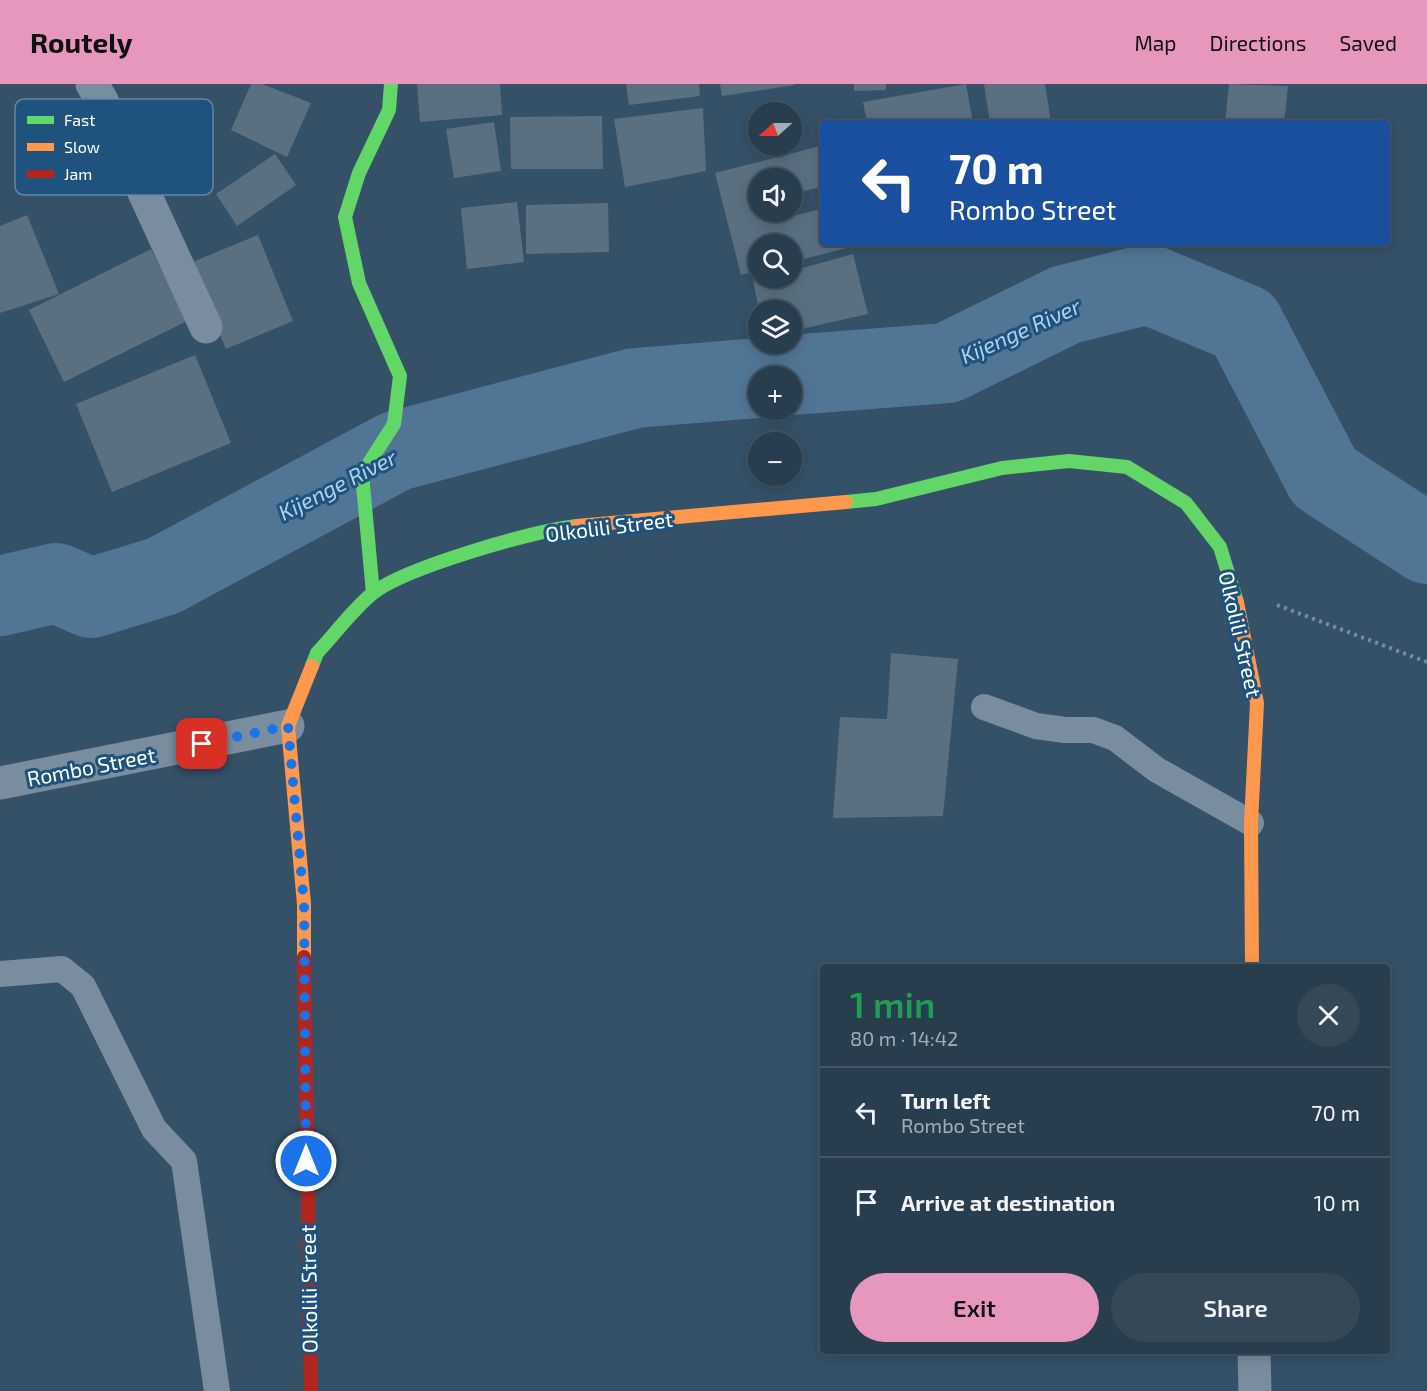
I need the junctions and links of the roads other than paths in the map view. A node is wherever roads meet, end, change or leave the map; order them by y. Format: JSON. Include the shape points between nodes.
{"nodes":[{"id":1,"x":92,"y":84,"type":"edge"},
{"id":2,"x":392,"y":84,"type":"edge"},
{"id":3,"x":101,"y":99,"type":"edge"},
{"id":4,"x":145,"y":195,"type":"edge"},
{"id":5,"x":206,"y":327,"type":"dead end"},
{"id":6,"x":373,"y":593,"type":"junction"},
{"id":7,"x":984,"y":707,"type":"dead end"},
{"id":8,"x":288,"y":726,"type":"junction"},
{"id":9,"x":0,"y":783,"type":"edge"},
{"id":10,"x":1251,"y":823,"type":"junction"},
{"id":11,"x":1252,"y":964,"type":"edge"},
{"id":12,"x":0,"y":974,"type":"edge"},
{"id":13,"x":1254,"y":1354,"type":"edge"},
{"id":14,"x":218,"y":1391,"type":"edge"},
{"id":15,"x":311,"y":1391,"type":"edge"},
{"id":16,"x":1255,"y":1391,"type":"edge"}],
"edges":[{"from":1,"to":3,"type":"street"},
{"from":2,"to":6,"type":"street","via":[[389,110],[359,173],[345,217],[359,283],[400,376],[394,424],[362,474]]},
{"from":4,"to":5,"type":"street"},
{"from":6,"to":8,"type":"street","name":"Olkolili Street","via":[[317,653]]},
{"from":6,"to":10,"type":"street","name":"Olkolili Street","via":[[399,577],[568,527],[876,499],[1002,468],[1069,461],[1127,467],[1186,503],[1220,547],[1234,588],[1257,703]]},
{"from":7,"to":10,"type":"lane","via":[[1036,726],[1093,730],[1114,738],[1185,787]]},
{"from":8,"to":9,"type":"street","name":"Rombo Street"},
{"from":8,"to":15,"type":"street","name":"Olkolili Street","via":[[304,904]]},
{"from":10,"to":11,"type":"street","name":"Olkolili Street"},
{"from":12,"to":14,"type":"lane","via":[[62,969],[83,986],[154,1129],[184,1161]]},
{"from":13,"to":16,"type":"street"}]}
